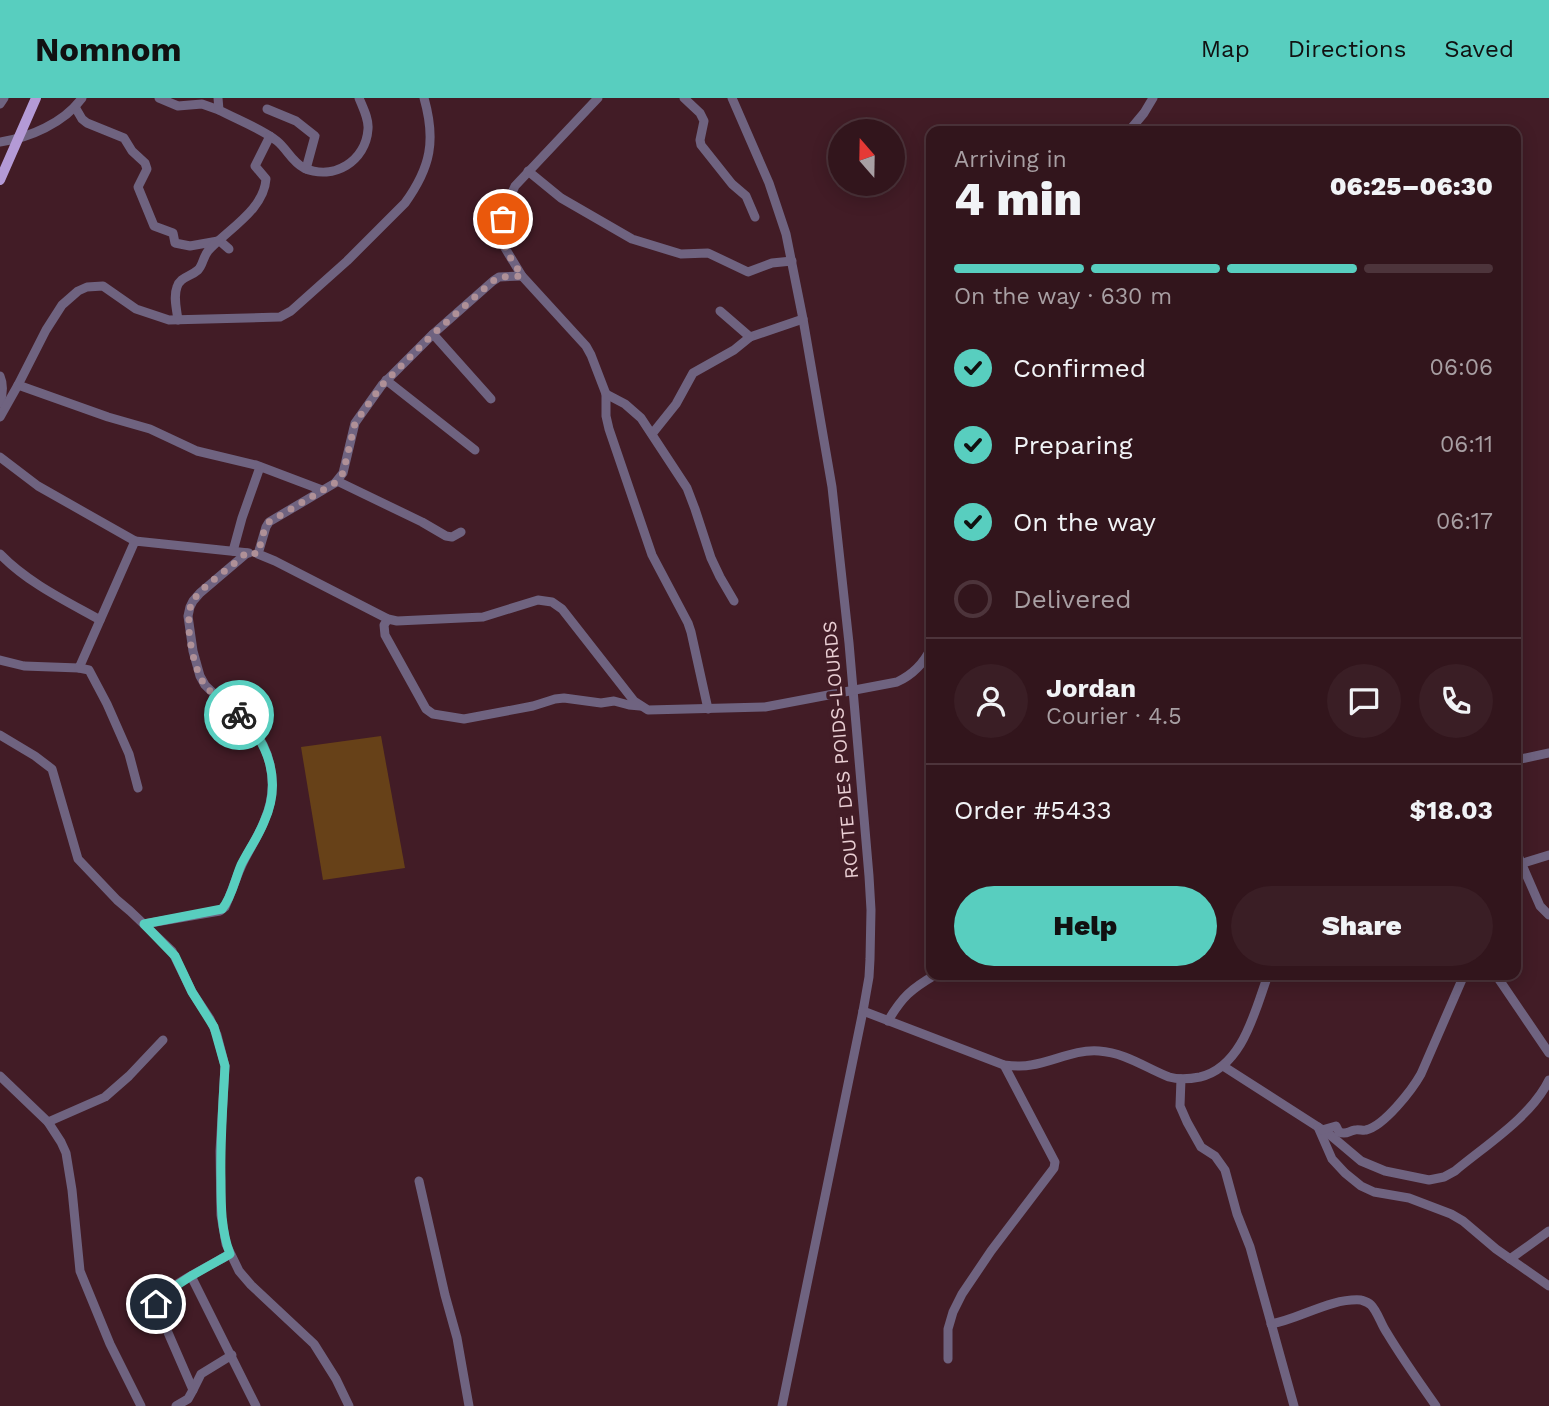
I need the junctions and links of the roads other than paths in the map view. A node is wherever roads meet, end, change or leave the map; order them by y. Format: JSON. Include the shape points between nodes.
{"nodes":[{"id":1,"x":4,"y":98,"type":"edge"},
{"id":2,"x":36,"y":98,"type":"edge"},
{"id":3,"x":82,"y":98,"type":"edge"},
{"id":4,"x":159,"y":98,"type":"edge"},
{"id":5,"x":218,"y":98,"type":"edge"},
{"id":6,"x":359,"y":98,"type":"edge"},
{"id":7,"x":424,"y":98,"type":"edge"},
{"id":8,"x":598,"y":98,"type":"edge"},
{"id":9,"x":684,"y":98,"type":"edge"},
{"id":10,"x":732,"y":98,"type":"edge"},
{"id":11,"x":1153,"y":98,"type":"edge"},
{"id":12,"x":0,"y":104,"type":"edge"},
{"id":13,"x":75,"y":107,"type":"junction"},
{"id":14,"x":267,"y":109,"type":"dead end"},
{"id":15,"x":219,"y":110,"type":"junction"},
{"id":16,"x":1133,"y":126,"type":"edge"},
{"id":17,"x":270,"y":136,"type":"junction"},
{"id":18,"x":19,"y":139,"type":"junction"},
{"id":19,"x":0,"y":142,"type":"edge"},
{"id":20,"x":306,"y":169,"type":"junction"},
{"id":21,"x":528,"y":171,"type":"junction"},
{"id":22,"x":0,"y":180,"type":"edge"},
{"id":23,"x":755,"y":217,"type":"dead end"},
{"id":24,"x":218,"y":241,"type":"junction"},
{"id":25,"x":229,"y":249,"type":"dead end"},
{"id":26,"x":792,"y":261,"type":"junction"},
{"id":27,"x":522,"y":276,"type":"junction"},
{"id":28,"x":720,"y":311,"type":"dead end"},
{"id":29,"x":803,"y":319,"type":"junction"},
{"id":30,"x":178,"y":320,"type":"junction"},
{"id":31,"x":433,"y":334,"type":"junction"},
{"id":32,"x":750,"y":337,"type":"junction"},
{"id":33,"x":0,"y":376,"type":"edge"},
{"id":34,"x":386,"y":380,"type":"junction"},
{"id":35,"x":18,"y":386,"type":"junction"},
{"id":36,"x":606,"y":394,"type":"junction"},
{"id":37,"x":491,"y":399,"type":"dead end"},
{"id":38,"x":0,"y":403,"type":"edge"},
{"id":39,"x":0,"y":417,"type":"edge"},
{"id":40,"x":652,"y":434,"type":"junction"},
{"id":41,"x":475,"y":450,"type":"dead end"},
{"id":42,"x":0,"y":457,"type":"edge"},
{"id":43,"x":260,"y":467,"type":"junction"},
{"id":44,"x":337,"y":481,"type":"junction"},
{"id":45,"x":322,"y":490,"type":"junction"},
{"id":46,"x":461,"y":532,"type":"dead end"},
{"id":47,"x":135,"y":541,"type":"junction"},
{"id":48,"x":233,"y":551,"type":"junction"},
{"id":49,"x":247,"y":552,"type":"junction"},
{"id":50,"x":0,"y":554,"type":"edge"},
{"id":51,"x":258,"y":554,"type":"junction"},
{"id":52,"x":734,"y":601,"type":"dead end"},
{"id":53,"x":388,"y":619,"type":"junction"},
{"id":54,"x":100,"y":620,"type":"junction"},
{"id":55,"x":926,"y":657,"type":"edge"},
{"id":56,"x":0,"y":660,"type":"edge"},
{"id":57,"x":79,"y":668,"type":"junction"},
{"id":58,"x":853,"y":690,"type":"junction"},
{"id":59,"x":640,"y":706,"type":"junction"},
{"id":60,"x":708,"y":709,"type":"junction"},
{"id":61,"x":0,"y":735,"type":"edge"},
{"id":62,"x":1549,"y":753,"type":"edge"},
{"id":63,"x":1521,"y":759,"type":"edge"},
{"id":64,"x":138,"y":789,"type":"dead end"},
{"id":65,"x":1549,"y":855,"type":"edge"},
{"id":66,"x":1521,"y":863,"type":"edge"},
{"id":67,"x":1521,"y":865,"type":"edge"},
{"id":68,"x":1549,"y":915,"type":"edge"},
{"id":69,"x":144,"y":924,"type":"junction"},
{"id":70,"x":926,"y":980,"type":"edge"},
{"id":71,"x":1266,"y":980,"type":"edge"},
{"id":72,"x":1462,"y":980,"type":"edge"},
{"id":73,"x":1499,"y":980,"type":"edge"},
{"id":74,"x":863,"y":1011,"type":"junction"},
{"id":75,"x":888,"y":1021,"type":"junction"},
{"id":76,"x":163,"y":1040,"type":"dead end"},
{"id":77,"x":1549,"y":1054,"type":"edge"},
{"id":78,"x":1004,"y":1065,"type":"junction"},
{"id":79,"x":1223,"y":1066,"type":"junction"},
{"id":80,"x":0,"y":1076,"type":"edge"},
{"id":81,"x":1181,"y":1079,"type":"junction"},
{"id":82,"x":1549,"y":1080,"type":"edge"},
{"id":83,"x":48,"y":1122,"type":"junction"},
{"id":84,"x":1320,"y":1129,"type":"junction"},
{"id":85,"x":419,"y":1181,"type":"dead end"},
{"id":86,"x":1549,"y":1231,"type":"edge"},
{"id":87,"x":230,"y":1254,"type":"junction"},
{"id":88,"x":1510,"y":1259,"type":"junction"},
{"id":89,"x":191,"y":1276,"type":"junction"},
{"id":90,"x":1549,"y":1286,"type":"edge"},
{"id":91,"x":1271,"y":1324,"type":"junction"},
{"id":92,"x":232,"y":1355,"type":"junction"},
{"id":93,"x":947,"y":1359,"type":"dead end"},
{"id":94,"x":193,"y":1390,"type":"junction"},
{"id":95,"x":141,"y":1406,"type":"edge"},
{"id":96,"x":176,"y":1406,"type":"edge"},
{"id":97,"x":256,"y":1406,"type":"edge"},
{"id":98,"x":349,"y":1406,"type":"edge"},
{"id":99,"x":469,"y":1406,"type":"edge"},
{"id":100,"x":782,"y":1406,"type":"edge"},
{"id":101,"x":1294,"y":1406,"type":"edge"},
{"id":102,"x":1436,"y":1406,"type":"edge"}],
"edges":[{"from":1,"to":12,"type":"street"},
{"from":2,"to":18,"type":"main road"},
{"from":3,"to":13,"type":"street"},
{"from":4,"to":15,"type":"street","via":[[178,106],[202,104]]},
{"from":5,"to":15,"type":"street"},
{"from":6,"to":20,"type":"street","via":[[368,131],[360,155],[340,169]]},
{"from":7,"to":30,"type":"street","via":[[431,140],[423,172],[405,203],[347,261],[286,315]]},
{"from":8,"to":21,"type":"street"},
{"from":9,"to":23,"type":"street","via":[[704,121],[701,145],[746,196]]},
{"from":10,"to":26,"type":"street","name":"ROUTE DES POIDS-LOURDS","via":[[776,202]]},
{"from":11,"to":16,"type":"street"},
{"from":13,"to":18,"type":"street"},
{"from":13,"to":24,"type":"street","via":[[87,123],[124,138],[147,166],[138,187],[155,226],[173,233],[175,243],[190,246]]},
{"from":14,"to":20,"type":"street","via":[[316,136]]},
{"from":15,"to":17,"type":"street"},
{"from":17,"to":20,"type":"street"},
{"from":17,"to":24,"type":"street","via":[[256,166],[266,179],[264,191],[250,212]]},
{"from":18,"to":19,"type":"street"},
{"from":18,"to":22,"type":"main road"},
{"from":21,"to":26,"type":"street","via":[[561,198],[632,239],[681,254],[708,253],[748,272],[772,262]]},
{"from":21,"to":27,"type":"street","via":[[509,196],[501,232]]},
{"from":24,"to":25,"type":"street"},
{"from":24,"to":30,"type":"street","via":[[200,268],[177,285]]},
{"from":26,"to":29,"type":"street","name":"ROUTE DES POIDS-LOURDS"},
{"from":27,"to":31,"type":"street","via":[[499,277]]},
{"from":27,"to":36,"type":"street","via":[[586,346]]},
{"from":28,"to":32,"type":"street"},
{"from":29,"to":32,"type":"street"},
{"from":29,"to":58,"type":"street","name":"ROUTE DES POIDS-LOURDS","via":[[832,487]]},
{"from":30,"to":35,"type":"street","via":[[136,309],[103,286],[87,287],[62,305]]},
{"from":31,"to":34,"type":"street"},
{"from":31,"to":37,"type":"street"},
{"from":32,"to":40,"type":"street","via":[[693,373]]},
{"from":33,"to":38,"type":"street"},
{"from":34,"to":41,"type":"street"},
{"from":34,"to":44,"type":"street","via":[[355,423]]},
{"from":35,"to":39,"type":"street"},
{"from":35,"to":43,"type":"street","via":[[150,429],[197,451]]},
{"from":36,"to":40,"type":"street","via":[[633,410]]},
{"from":36,"to":60,"type":"street","via":[[606,416],[616,451],[652,555],[688,623]]},
{"from":40,"to":52,"type":"street","via":[[687,488],[711,558]]},
{"from":42,"to":47,"type":"street","via":[[38,486]]},
{"from":43,"to":45,"type":"street"},
{"from":43,"to":48,"type":"street"},
{"from":44,"to":45,"type":"street"},
{"from":44,"to":46,"type":"street","via":[[446,536]]},
{"from":45,"to":51,"type":"street","via":[[269,522]]},
{"from":47,"to":48,"type":"street"},
{"from":47,"to":54,"type":"street"},
{"from":48,"to":49,"type":"street"},
{"from":49,"to":51,"type":"street"},
{"from":49,"to":69,"type":"street","via":[[193,600],[188,616],[193,651],[205,685],[252,728],[268,755],[270,808],[225,907]]},
{"from":50,"to":54,"type":"street","via":[[23,574]]},
{"from":51,"to":53,"type":"street"},
{"from":53,"to":59,"type":"street","via":[[483,617],[538,600],[552,602]]},
{"from":53,"to":59,"type":"street","via":[[385,635],[433,714],[464,719],[564,698]]},
{"from":54,"to":57,"type":"street"},
{"from":55,"to":58,"type":"street","via":[[897,682]]},
{"from":56,"to":57,"type":"street","via":[[24,666]]},
{"from":57,"to":64,"type":"street","via":[[89,670],[107,704],[129,754]]},
{"from":58,"to":60,"type":"street","via":[[782,705]]},
{"from":58,"to":74,"type":"street","name":"ROUTE DES POIDS-LOURDS","via":[[871,910]]},
{"from":59,"to":60,"type":"street","via":[[648,710]]},
{"from":61,"to":69,"type":"street","via":[[52,769],[78,859]]},
{"from":62,"to":63,"type":"street"},
{"from":65,"to":66,"type":"street"},
{"from":67,"to":68,"type":"street"},
{"from":69,"to":87,"type":"street","via":[[175,956],[214,1027],[224,1060],[221,1215]]},
{"from":70,"to":75,"type":"street","via":[[903,997]]},
{"from":71,"to":79,"type":"street","via":[[1246,1032]]},
{"from":72,"to":84,"type":"street","via":[[1413,1089],[1386,1118],[1371,1128],[1344,1134],[1336,1126]]},
{"from":73,"to":77,"type":"street"},
{"from":74,"to":75,"type":"street"},
{"from":74,"to":100,"type":"street","name":"ROUTE DES POIDS-LOURDS"},
{"from":75,"to":78,"type":"street"},
{"from":76,"to":83,"type":"street","via":[[105,1097]]},
{"from":78,"to":81,"type":"street","via":[[1032,1065],[1094,1051],[1126,1056]]},
{"from":78,"to":93,"type":"street","via":[[1055,1162],[1054,1168],[962,1294],[948,1329]]},
{"from":79,"to":81,"type":"street","via":[[1207,1076]]},
{"from":79,"to":84,"type":"street"},
{"from":80,"to":83,"type":"street"},
{"from":81,"to":91,"type":"street","via":[[1181,1110],[1201,1147],[1225,1170]]},
{"from":82,"to":84,"type":"street","via":[[1517,1121],[1444,1177],[1429,1180],[1385,1171],[1361,1161]]},
{"from":83,"to":95,"type":"street","via":[[66,1153],[80,1271]]},
{"from":84,"to":88,"type":"street","via":[[1332,1159],[1361,1186],[1451,1214]]},
{"from":85,"to":99,"type":"street"},
{"from":86,"to":88,"type":"street"},
{"from":87,"to":89,"type":"street"},
{"from":87,"to":98,"type":"street","via":[[251,1285],[314,1344]]},
{"from":88,"to":90,"type":"street"},
{"from":89,"to":92,"type":"street"},
{"from":89,"to":94,"type":"street","via":[[158,1297],[156,1304]]},
{"from":91,"to":101,"type":"street"},
{"from":91,"to":102,"type":"street","via":[[1310,1310],[1362,1300],[1372,1306]]},
{"from":92,"to":94,"type":"street","via":[[201,1374]]},
{"from":92,"to":97,"type":"street"},
{"from":94,"to":96,"type":"street"}]}
